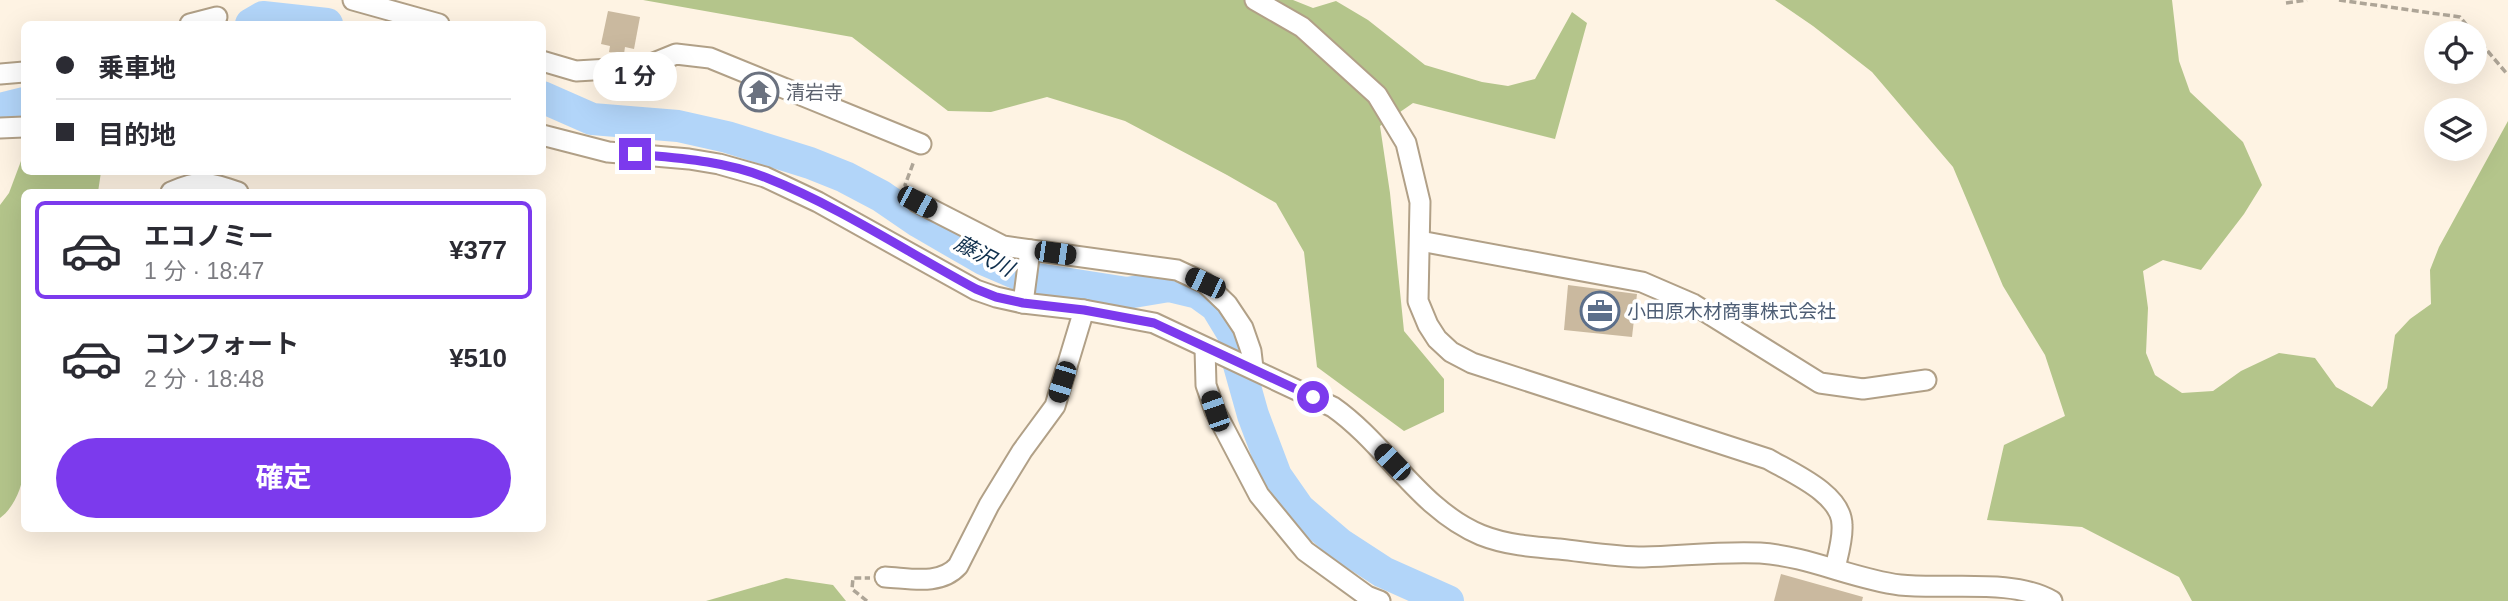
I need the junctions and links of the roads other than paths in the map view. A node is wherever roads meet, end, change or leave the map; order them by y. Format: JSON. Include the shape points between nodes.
{"nodes":[{"id":1,"x":353,"y":0,"type":"edge"},
{"id":2,"x":1255,"y":0,"type":"edge"},
{"id":3,"x":222,"y":16,"type":"edge"},
{"id":4,"x":202,"y":21,"type":"edge"},
{"id":5,"x":428,"y":21,"type":"edge"},
{"id":6,"x":546,"y":62,"type":"edge"},
{"id":7,"x":21,"y":72,"type":"edge"},
{"id":8,"x":0,"y":74,"type":"edge"},
{"id":9,"x":21,"y":127,"type":"edge"},
{"id":10,"x":0,"y":128,"type":"edge"},
{"id":11,"x":546,"y":136,"type":"edge"},
{"id":12,"x":917,"y":152,"type":"road end"},
{"id":13,"x":232,"y":185,"type":"edge"},
{"id":14,"x":178,"y":189,"type":"edge"},
{"id":15,"x":917,"y":202,"type":"dead end"},
{"id":16,"x":1420,"y":241,"type":"junction"},
{"id":17,"x":1030,"y":253,"type":"junction"},
{"id":18,"x":1024,"y":297,"type":"junction"},
{"id":19,"x":1084,"y":310,"type":"junction"},
{"id":20,"x":1199,"y":345,"type":"junction"},
{"id":21,"x":1253,"y":368,"type":"junction"},
{"id":22,"x":1926,"y":380,"type":"dead end"},
{"id":23,"x":1836,"y":568,"type":"junction"},
{"id":24,"x":885,"y":577,"type":"road end"},
{"id":25,"x":1897,"y":593,"type":"edge"},
{"id":26,"x":1380,"y":601,"type":"edge"},
{"id":27,"x":2052,"y":601,"type":"edge"}],
"edges":[{"from":1,"to":5,"type":"street"},
{"from":2,"to":16,"type":"street","via":[[1302,27],[1377,95],[1406,143],[1420,202]]},
{"from":3,"to":4,"type":"street"},
{"from":6,"to":12,"type":"street","via":[[576,71],[644,67],[676,54],[710,58]]},
{"from":7,"to":8,"type":"street"},
{"from":9,"to":10,"type":"street"},
{"from":11,"to":18,"type":"street","via":[[608,152],[699,161],[765,177],[976,289],[996,297]]},
{"from":13,"to":14,"type":"street","via":[[193,183]]},
{"from":15,"to":17,"type":"street","via":[[990,241]]},
{"from":16,"to":22,"type":"street","via":[[1642,282],[1693,304],[1820,383],[1863,389]]},
{"from":16,"to":23,"type":"street","via":[[1418,301],[1428,325],[1451,352],[1472,363],[1768,460],[1835,503],[1843,524]]},
{"from":17,"to":18,"type":"street"},
{"from":17,"to":21,"type":"street","via":[[1177,270],[1205,283],[1243,328]]},
{"from":18,"to":19,"type":"street"},
{"from":19,"to":20,"type":"street","via":[[1154,323]]},
{"from":19,"to":24,"type":"street","via":[[1055,406],[989,505],[958,566],[951,574],[934,579]]},
{"from":20,"to":21,"type":"street"},
{"from":20,"to":26,"type":"street","via":[[1215,411],[1259,495],[1305,551]]},
{"from":21,"to":23,"type":"street","via":[[1334,407],[1356,423],[1429,500],[1481,535],[1523,546],[1640,557],[1762,553]]},
{"from":23,"to":25,"type":"street"},
{"from":25,"to":27,"type":"street","via":[[2015,589]]}]}
